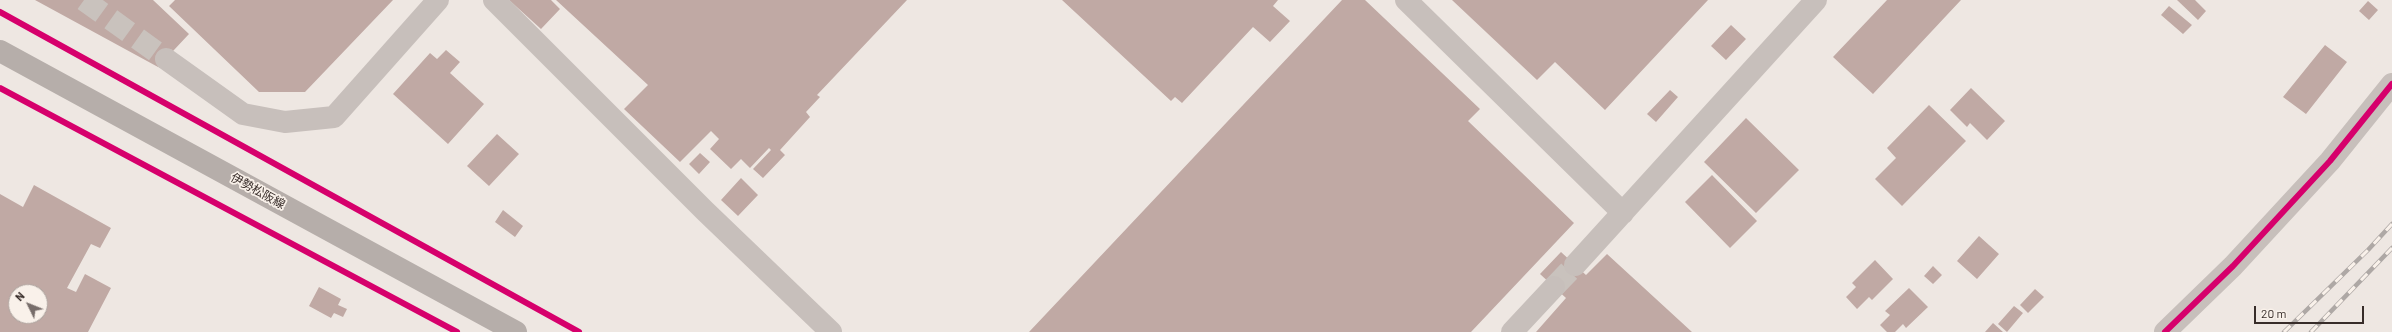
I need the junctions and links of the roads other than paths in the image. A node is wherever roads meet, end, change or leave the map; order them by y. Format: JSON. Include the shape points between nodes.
{"nodes":[{"id":1,"x":438,"y":0,"type":"edge"},
{"id":2,"x":494,"y":0,"type":"edge"},
{"id":3,"x":1406,"y":0,"type":"edge"},
{"id":4,"x":1816,"y":0,"type":"edge"},
{"id":5,"x":0,"y":51,"type":"edge"},
{"id":6,"x":166,"y":59,"type":"tunnel mouth"},
{"id":7,"x":2392,"y":84,"type":"edge"},
{"id":8,"x":1623,"y":213,"type":"junction"},
{"id":9,"x":1575,"y":265,"type":"tunnel mouth"},
{"id":10,"x":1554,"y":287,"type":"tunnel mouth"},
{"id":11,"x":516,"y":332,"type":"edge"},
{"id":12,"x":832,"y":332,"type":"edge"},
{"id":13,"x":1512,"y":332,"type":"edge"},
{"id":14,"x":2165,"y":332,"type":"edge"}],
"edges":[{"from":1,"to":6,"type":"street","via":[[334,118],[285,122],[243,114]]},
{"from":2,"to":12,"type":"street","via":[[705,211]]},
{"from":3,"to":8,"type":"street"},
{"from":4,"to":8,"type":"street"},
{"from":5,"to":11,"type":"main road","name":"伊勢松阪線"},
{"from":7,"to":14,"type":"street","via":[[2330,161],[2233,266]]},
{"from":8,"to":9,"type":"street"},
{"from":10,"to":13,"type":"street"}]}
